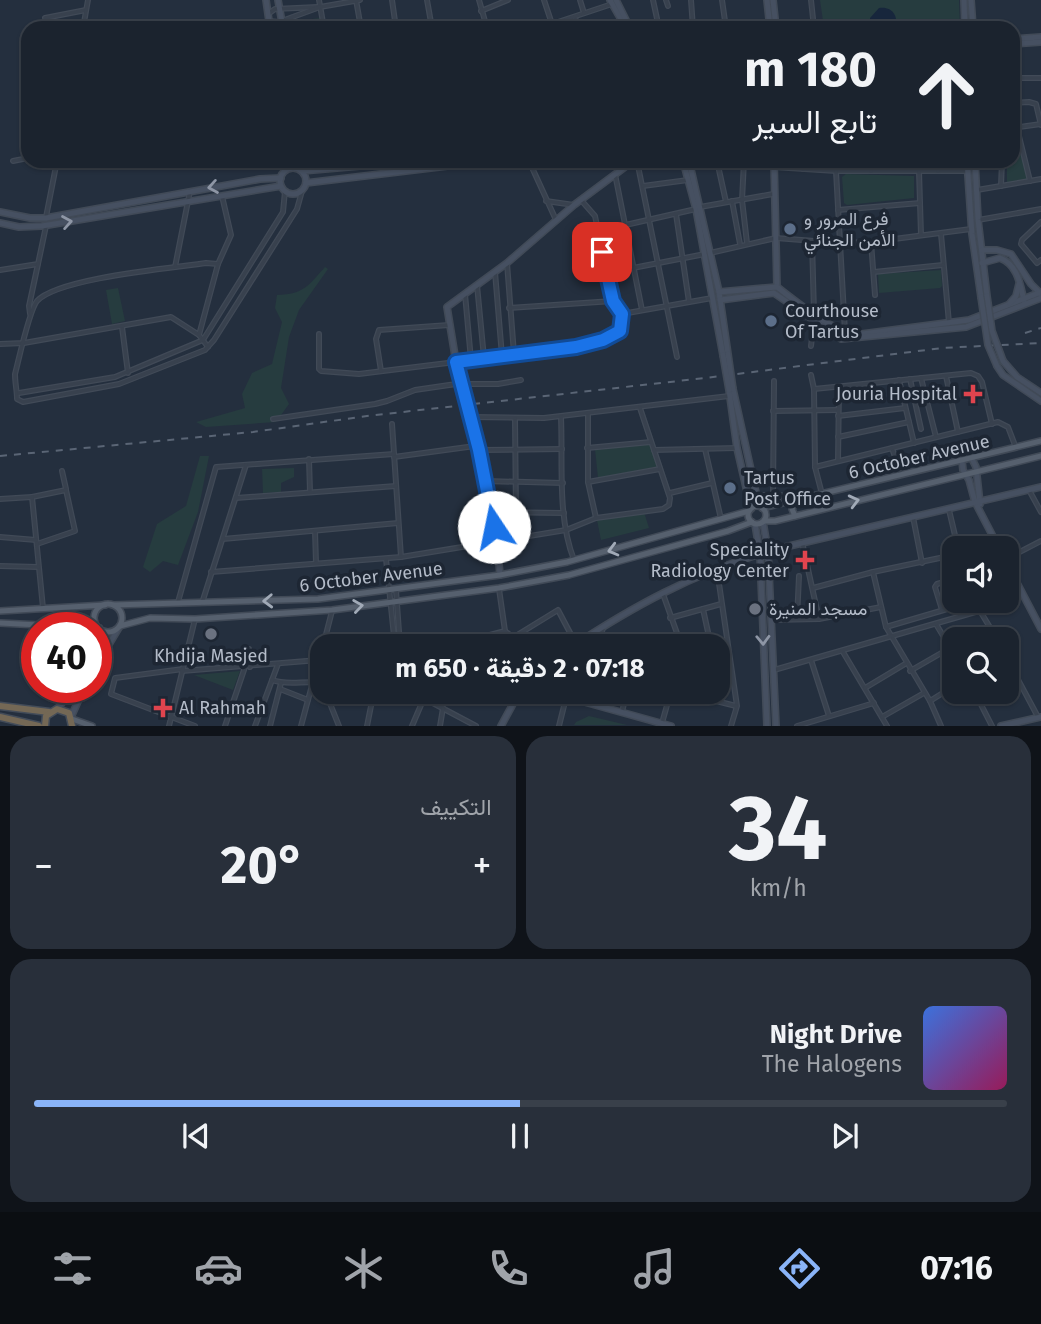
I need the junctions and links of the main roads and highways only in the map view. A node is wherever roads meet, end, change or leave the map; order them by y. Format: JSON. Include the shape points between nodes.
{"nodes":[{"id":1,"x":265,"y":0,"type":"edge"},
{"id":2,"x":278,"y":0,"type":"edge"},
{"id":3,"x":767,"y":0,"type":"edge"},
{"id":4,"x":773,"y":0,"type":"edge"},
{"id":5,"x":964,"y":0,"type":"edge"},
{"id":6,"x":971,"y":0,"type":"edge"},
{"id":7,"x":612,"y":1,"type":"edge"},
{"id":8,"x":269,"y":21,"type":"edge"},
{"id":9,"x":282,"y":21,"type":"edge"},
{"id":10,"x":624,"y":21,"type":"edge"},
{"id":11,"x":769,"y":21,"type":"edge"},
{"id":12,"x":775,"y":21,"type":"edge"},
{"id":13,"x":965,"y":21,"type":"edge"},
{"id":14,"x":972,"y":21,"type":"edge"},
{"id":15,"x":1041,"y":37,"type":"edge"},
{"id":16,"x":1020,"y":41,"type":"edge"},
{"id":17,"x":1020,"y":42,"type":"edge"},
{"id":18,"x":1041,"y":42,"type":"edge"},
{"id":19,"x":328,"y":168,"type":"edge"},
{"id":20,"x":431,"y":168,"type":"edge"},
{"id":21,"x":687,"y":168,"type":"edge"},
{"id":22,"x":688,"y":168,"type":"edge"},
{"id":23,"x":774,"y":168,"type":"edge"},
{"id":24,"x":967,"y":168,"type":"edge"},
{"id":25,"x":975,"y":168,"type":"edge"},
{"id":26,"x":622,"y":169,"type":"edge"},
{"id":27,"x":287,"y":170,"type":"joint"},
{"id":28,"x":300,"y":170,"type":"junction"},
{"id":29,"x":281,"y":178,"type":"junction"},
{"id":30,"x":306,"y":183,"type":"junction"},
{"id":31,"x":283,"y":188,"type":"junction"},
{"id":32,"x":698,"y":208,"type":"junction"},
{"id":33,"x":0,"y":212,"type":"edge"},
{"id":34,"x":0,"y":223,"type":"edge"},
{"id":35,"x":982,"y":250,"type":"junction"},
{"id":36,"x":707,"y":253,"type":"junction"},
{"id":37,"x":983,"y":262,"type":"junction"},
{"id":38,"x":976,"y":265,"type":"junction"},
{"id":39,"x":1020,"y":281,"type":"junction"},
{"id":40,"x":776,"y":290,"type":"junction"},
{"id":41,"x":719,"y":292,"type":"junction"},
{"id":42,"x":1041,"y":294,"type":"edge"},
{"id":43,"x":984,"y":296,"type":"junction"},
{"id":44,"x":720,"y":300,"type":"junction"},
{"id":45,"x":1024,"y":302,"type":"junction"},
{"id":46,"x":1006,"y":307,"type":"junction"},
{"id":47,"x":845,"y":332,"type":"junction"},
{"id":48,"x":841,"y":339,"type":"junction"},
{"id":49,"x":726,"y":355,"type":"junction"},
{"id":50,"x":730,"y":392,"type":"junction"},
{"id":51,"x":1041,"y":393,"type":"edge"},
{"id":52,"x":1041,"y":401,"type":"edge"},
{"id":53,"x":1041,"y":441,"type":"edge"},
{"id":54,"x":1041,"y":456,"type":"edge"},
{"id":55,"x":972,"y":459,"type":"junction"},
{"id":56,"x":962,"y":461,"type":"junction"},
{"id":57,"x":975,"y":473,"type":"junction"},
{"id":58,"x":901,"y":475,"type":"junction"},
{"id":59,"x":966,"y":475,"type":"junction"},
{"id":60,"x":1041,"y":487,"type":"edge"},
{"id":61,"x":897,"y":491,"type":"junction"},
{"id":62,"x":755,"y":496,"type":"junction"},
{"id":63,"x":796,"y":500,"type":"junction"},
{"id":64,"x":978,"y":504,"type":"junction"},
{"id":65,"x":761,"y":507,"type":"junction"},
{"id":66,"x":750,"y":510,"type":"junction"},
{"id":67,"x":795,"y":516,"type":"junction"},
{"id":68,"x":721,"y":519,"type":"junction"},
{"id":69,"x":763,"y":521,"type":"junction"},
{"id":70,"x":753,"y":523,"type":"junction"},
{"id":71,"x":728,"y":531,"type":"junction"},
{"id":72,"x":993,"y":536,"type":"edge"},
{"id":73,"x":768,"y":551,"type":"junction"},
{"id":74,"x":760,"y":555,"type":"junction"},
{"id":75,"x":500,"y":575,"type":"junction"},
{"id":76,"x":1019,"y":588,"type":"edge"},
{"id":77,"x":109,"y":605,"type":"junction"},
{"id":78,"x":2,"y":611,"type":"edge"},
{"id":79,"x":98,"y":612,"type":"edge"},
{"id":80,"x":0,"y":624,"type":"edge"},
{"id":81,"x":21,"y":625,"type":"edge"},
{"id":82,"x":120,"y":626,"type":"junction"},
{"id":83,"x":1041,"y":629,"type":"edge"},
{"id":84,"x":112,"y":632,"type":"edge"},
{"id":85,"x":591,"y":634,"type":"edge"},
{"id":86,"x":112,"y":639,"type":"edge"},
{"id":87,"x":62,"y":703,"type":"edge"},
{"id":88,"x":78,"y":703,"type":"edge"},
{"id":89,"x":513,"y":704,"type":"edge"},
{"id":90,"x":592,"y":704,"type":"edge"},
{"id":91,"x":0,"y":706,"type":"edge"},
{"id":92,"x":57,"y":709,"type":"junction"},
{"id":93,"x":49,"y":712,"type":"junction"},
{"id":94,"x":0,"y":717,"type":"edge"},
{"id":95,"x":1040,"y":717,"type":"edge"},
{"id":96,"x":72,"y":720,"type":"edge"},
{"id":97,"x":38,"y":726,"type":"edge"},
{"id":98,"x":44,"y":726,"type":"edge"},
{"id":99,"x":92,"y":726,"type":"edge"},
{"id":100,"x":501,"y":726,"type":"edge"},
{"id":101,"x":671,"y":726,"type":"edge"},
{"id":102,"x":766,"y":726,"type":"edge"},
{"id":103,"x":776,"y":726,"type":"edge"},
{"id":104,"x":1001,"y":726,"type":"edge"}],
"edges":[{"from":1,"to":8,"type":"main road"},
{"from":2,"to":9,"type":"main road"},
{"from":3,"to":11,"type":"main road"},
{"from":4,"to":12,"type":"main road"},
{"from":5,"to":13,"type":"main road"},
{"from":6,"to":14,"type":"main road"},
{"from":7,"to":10,"type":"main road"},
{"from":15,"to":16,"type":"main road"},
{"from":17,"to":18,"type":"main road"},
{"from":19,"to":28,"type":"main road"},
{"from":20,"to":30,"type":"main road"},
{"from":21,"to":32,"type":"main road"},
{"from":22,"to":32,"type":"main road"},
{"from":23,"to":40,"type":"main road"},
{"from":24,"to":38,"type":"main road"},
{"from":25,"to":35,"type":"main road"},
{"from":26,"to":75,"type":"main road","bridge":true,"via":[[447,307],[485,481]]},
{"from":27,"to":28,"type":"main road"},
{"from":27,"to":29,"type":"main road"},
{"from":28,"to":30,"type":"main road"},
{"from":29,"to":31,"type":"main road"},
{"from":29,"to":33,"type":"main road","one_way":true,"via":[[260,178],[46,218]]},
{"from":30,"to":31,"type":"main road","via":[[302,191],[291,194]]},
{"from":34,"to":31,"type":"main road","one_way":true,"via":[[19,228],[46,226]]},
{"from":32,"to":36,"type":"main road"},
{"from":35,"to":37,"type":"main road"},
{"from":35,"to":42,"type":"main road","via":[[1012,254]]},
{"from":36,"to":41,"type":"main road"},
{"from":36,"to":49,"type":"main road"},
{"from":37,"to":38,"type":"main road"},
{"from":37,"to":39,"type":"main road","via":[[1006,260]]},
{"from":37,"to":43,"type":"main road"},
{"from":38,"to":43,"type":"main road"},
{"from":39,"to":45,"type":"main road"},
{"from":39,"to":46,"type":"main road","via":[[1016,296]]},
{"from":40,"to":41,"type":"main road"},
{"from":40,"to":44,"type":"main road"},
{"from":40,"to":47,"type":"main road"},
{"from":40,"to":48,"type":"main road"},
{"from":41,"to":44,"type":"main road"},
{"from":42,"to":45,"type":"main road"},
{"from":43,"to":51,"type":"main road","bridge":true,"via":[[1003,362]]},
{"from":43,"to":52,"type":"main road","bridge":true,"via":[[988,345],[997,366]]},
{"from":44,"to":49,"type":"main road"},
{"from":45,"to":46,"type":"main road"},
{"from":45,"to":48,"type":"main road","via":[[966,327]]},
{"from":46,"to":47,"type":"main road","via":[[969,320],[854,335]]},
{"from":47,"to":48,"type":"main road"},
{"from":49,"to":50,"type":"main road","bridge":true},
{"from":50,"to":62,"type":"main road"},
{"from":50,"to":66,"type":"main road"},
{"from":53,"to":55,"type":"main road","name":"6 October Avenue"},
{"from":54,"to":57,"type":"main road","name":"6 October Avenue"},
{"from":55,"to":56,"type":"main road","name":"6 October Avenue"},
{"from":55,"to":57,"type":"main road"},
{"from":56,"to":58,"type":"main road","name":"6 October Avenue"},
{"from":56,"to":59,"type":"main road"},
{"from":57,"to":59,"type":"main road","name":"6 October Avenue"},
{"from":57,"to":64,"type":"main road"},
{"from":58,"to":61,"type":"main road"},
{"from":58,"to":63,"type":"main road","name":"6 October Avenue"},
{"from":59,"to":61,"type":"main road","name":"6 October Avenue"},
{"from":59,"to":64,"type":"main road"},
{"from":60,"to":64,"type":"main road"},
{"from":67,"to":61,"type":"main road","name":"6 October Avenue","one_way":true},
{"from":62,"to":63,"type":"main road"},
{"from":62,"to":65,"type":"main road"},
{"from":63,"to":65,"type":"main road","name":"6 October Avenue"},
{"from":63,"to":67,"type":"main road"},
{"from":64,"to":72,"type":"main road"},
{"from":64,"to":73,"type":"main road"},
{"from":65,"to":66,"type":"main road"},
{"from":65,"to":69,"type":"main road","via":[[766,514]]},
{"from":66,"to":68,"type":"main road","name":"6 October Avenue"},
{"from":66,"to":70,"type":"main road","via":[[748,517]]},
{"from":67,"to":69,"type":"main road","name":"6 October Avenue"},
{"from":68,"to":71,"type":"main road"},
{"from":68,"to":75,"type":"main road","name":"6 October Avenue","one_way":true,"via":[[574,560]]},
{"from":69,"to":70,"type":"main road"},
{"from":69,"to":73,"type":"main road"},
{"from":70,"to":71,"type":"main road","name":"6 October Avenue"},
{"from":70,"to":74,"type":"main road"},
{"from":82,"to":71,"type":"main road","name":"6 October Avenue","one_way":true,"via":[[150,618],[332,610],[499,588],[569,575]]},
{"from":73,"to":103,"type":"main road"},
{"from":74,"to":85,"type":"main road","via":[[716,568],[663,592]]},
{"from":74,"to":102,"type":"main road","one_way":true},
{"from":75,"to":77,"type":"main road","name":"6 October Avenue","one_way":true,"via":[[318,599]]},
{"from":76,"to":83,"type":"main road"},
{"from":77,"to":78,"type":"main road","name":"6 October Avenue"},
{"from":77,"to":79,"type":"main road"},
{"from":77,"to":82,"type":"main road","via":[[121,614]]},
{"from":80,"to":81,"type":"main road"},
{"from":82,"to":84,"type":"main road"},
{"from":82,"to":86,"type":"main road"},
{"from":87,"to":92,"type":"main road"},
{"from":88,"to":96,"type":"main road"},
{"from":89,"to":100,"type":"main road"},
{"from":90,"to":101,"type":"main road"},
{"from":91,"to":93,"type":"highway"},
{"from":92,"to":93,"type":"highway"},
{"from":92,"to":96,"type":"highway","via":[[66,710]]},
{"from":93,"to":98,"type":"highway"},
{"from":94,"to":97,"type":"highway"},
{"from":95,"to":104,"type":"main road"},
{"from":96,"to":99,"type":"main road"}]}
